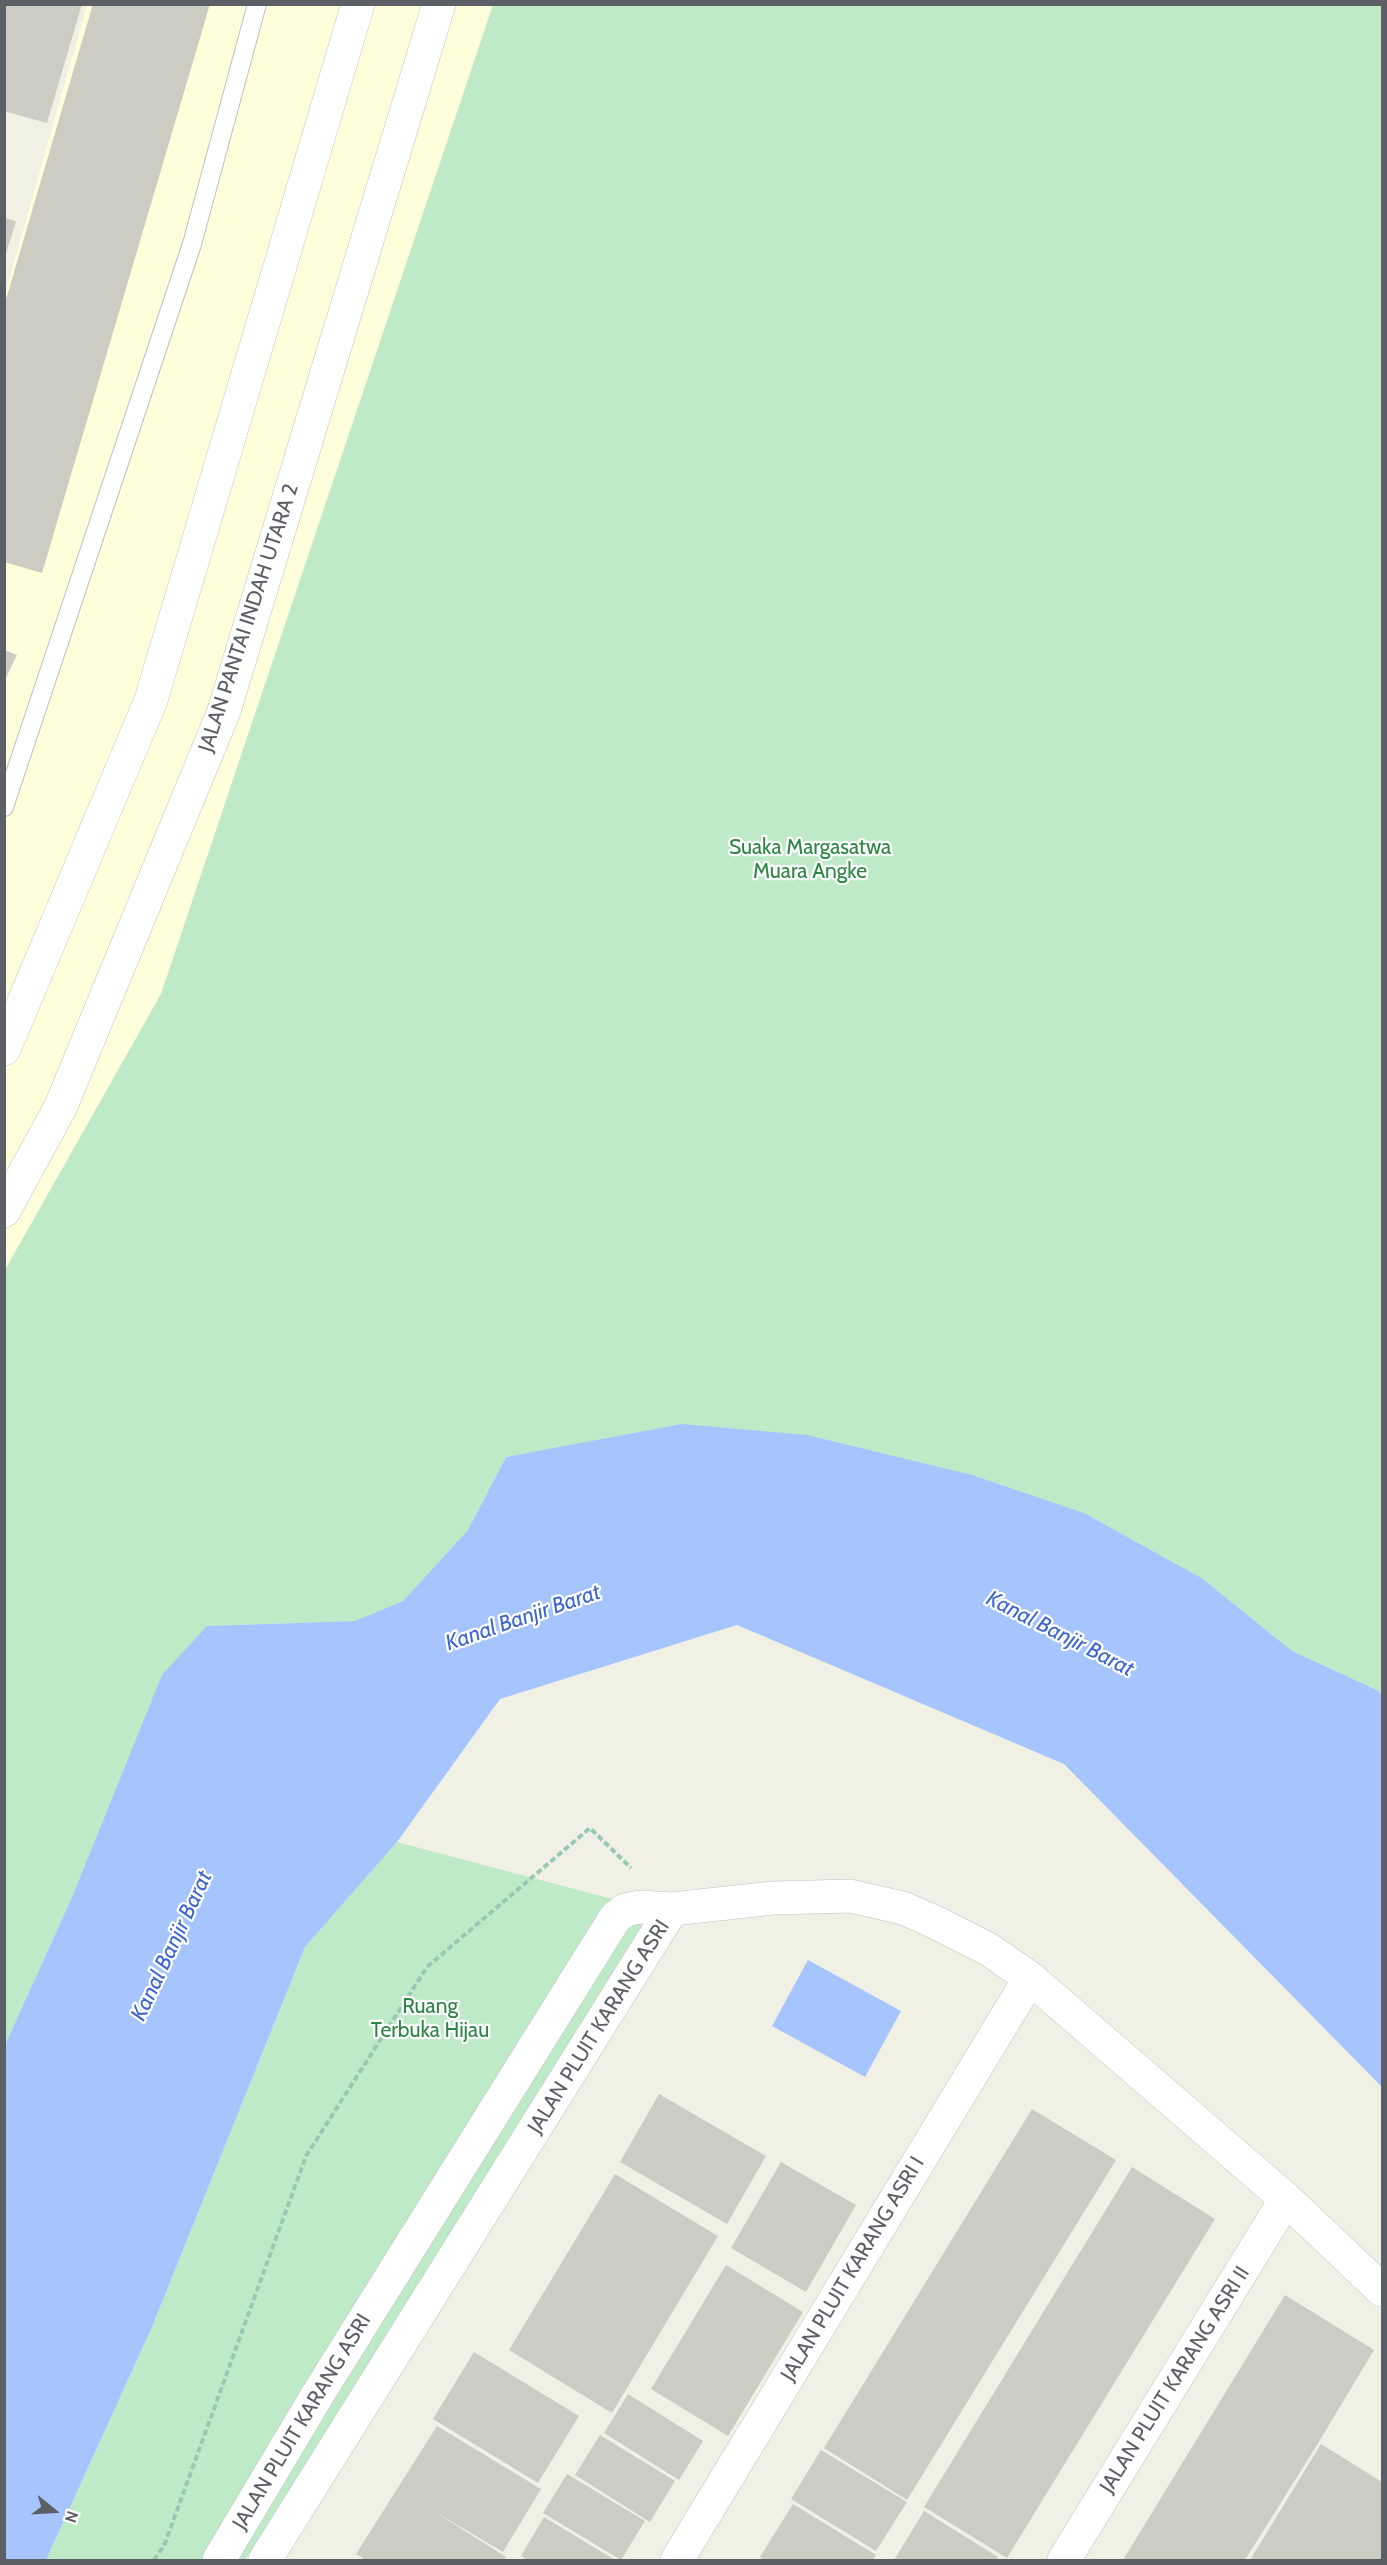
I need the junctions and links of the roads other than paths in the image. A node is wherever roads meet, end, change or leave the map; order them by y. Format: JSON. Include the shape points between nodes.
{"nodes":[{"id":1,"x":257,"y":4,"type":"edge"},
{"id":2,"x":358,"y":4,"type":"edge"},
{"id":3,"x":439,"y":4,"type":"edge"},
{"id":4,"x":4,"y":807,"type":"edge"},
{"id":5,"x":4,"y":1049,"type":"edge"},
{"id":6,"x":4,"y":1211,"type":"edge"},
{"id":7,"x":672,"y":1909,"type":"junction"},
{"id":8,"x":1029,"y":1978,"type":"junction"},
{"id":9,"x":561,"y":2004,"type":"junction"},
{"id":10,"x":600,"y":2027,"type":"junction"},
{"id":11,"x":1286,"y":2199,"type":"junction"},
{"id":12,"x":1383,"y":2290,"type":"edge"},
{"id":13,"x":219,"y":2560,"type":"edge"},
{"id":14,"x":265,"y":2560,"type":"edge"},
{"id":15,"x":677,"y":2560,"type":"edge"},
{"id":16,"x":1064,"y":2560,"type":"edge"}],
"edges":[{"from":1,"to":4,"type":"lane","via":[[192,244]]},
{"from":2,"to":5,"type":"street","via":[[151,700]]},
{"from":3,"to":6,"type":"street","name":"JALAN PANTAI INDAH UTARA 2","via":[[224,711],[61,1106]]},
{"from":7,"to":8,"type":"street","via":[[774,1898],[850,1896],[903,1908],[937,1923],[988,1949]]},
{"from":7,"to":9,"type":"street","name":"JALAN PLUIT KARANG ASRI","via":[[640,1907],[625,1910],[615,1918]]},
{"from":7,"to":10,"type":"street","name":"JALAN PLUIT KARANG ASRI"},
{"from":8,"to":11,"type":"street"},
{"from":8,"to":15,"type":"street","name":"JALAN PLUIT KARANG ASRI I"},
{"from":9,"to":10,"type":"street"},
{"from":9,"to":13,"type":"street","name":"JALAN PLUIT KARANG ASRI"},
{"from":10,"to":14,"type":"street","name":"JALAN PLUIT KARANG ASRI"},
{"from":11,"to":12,"type":"street"},
{"from":11,"to":16,"type":"street","name":"JALAN PLUIT KARANG ASRI II"}]}
